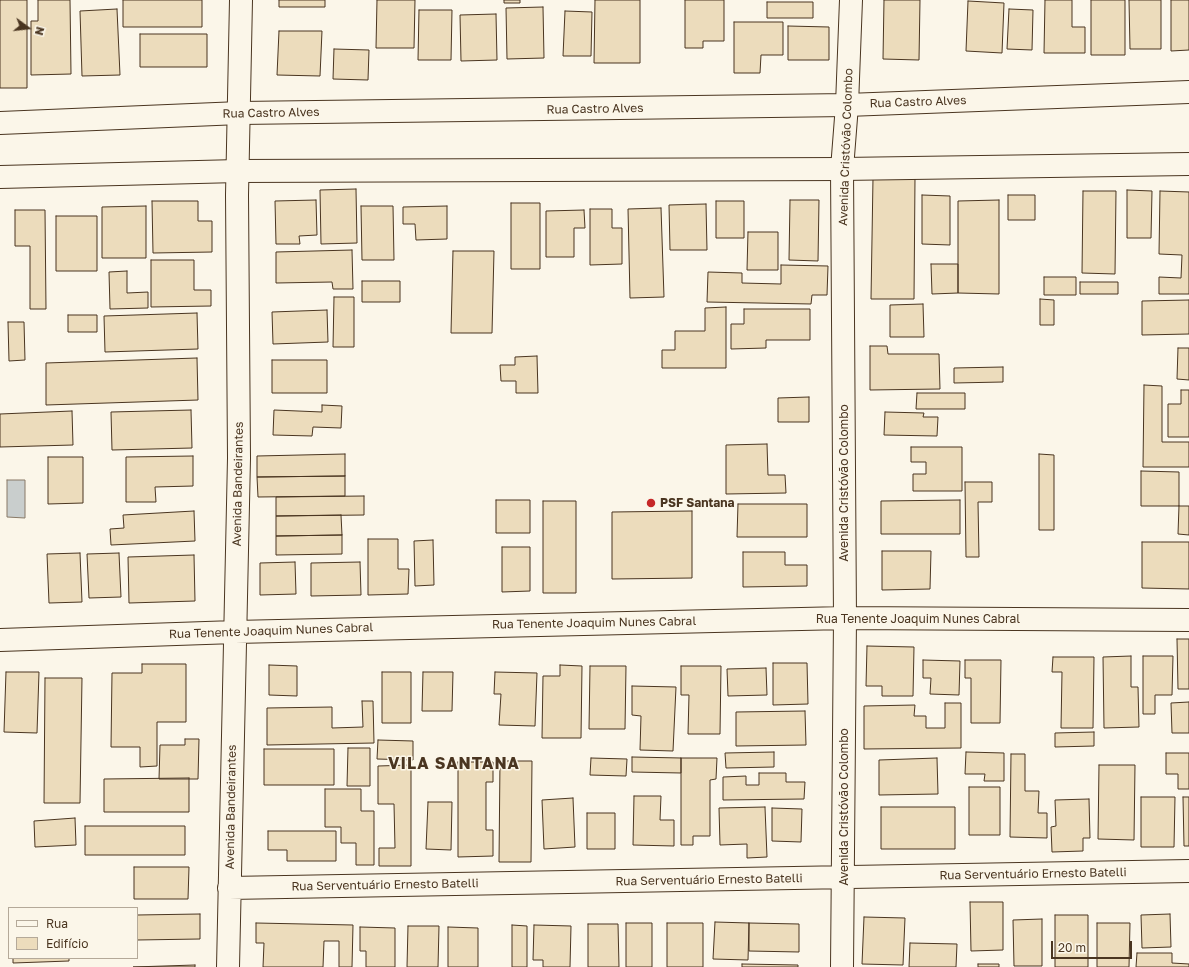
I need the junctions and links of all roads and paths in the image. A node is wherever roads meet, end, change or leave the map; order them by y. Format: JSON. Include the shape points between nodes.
{"nodes":[{"id":1,"x":241,"y":0,"type":"edge"},
{"id":2,"x":851,"y":0,"type":"edge"},
{"id":3,"x":1189,"y":92,"type":"edge"},
{"id":4,"x":847,"y":105,"type":"junction"},
{"id":5,"x":240,"y":113,"type":"junction"},
{"id":6,"x":0,"y":123,"type":"edge"},
{"id":7,"x":1189,"y":164,"type":"edge"},
{"id":8,"x":842,"y":169,"type":"junction"},
{"id":9,"x":238,"y":171,"type":"junction"},
{"id":10,"x":0,"y":177,"type":"edge"},
{"id":11,"x":845,"y":618,"type":"junction"},
{"id":12,"x":1189,"y":620,"type":"edge"},
{"id":13,"x":235,"y":632,"type":"junction"},
{"id":14,"x":0,"y":640,"type":"edge"},
{"id":15,"x":1189,"y":871,"type":"edge"},
{"id":16,"x":843,"y":878,"type":"junction"},
{"id":17,"x":229,"y":888,"type":"junction"},
{"id":18,"x":228,"y":967,"type":"edge"},
{"id":19,"x":842,"y":967,"type":"edge"}],
"edges":[{"from":1,"to":5,"type":"street","name":"Avenida Bandeirantes"},
{"from":2,"to":4,"type":"street","name":"Avenida Cristóvão Colombo"},
{"from":3,"to":4,"type":"street","name":"Rua Castro Alves"},
{"from":4,"to":5,"type":"street","name":"Rua Castro Alves"},
{"from":4,"to":8,"type":"street","name":"Avenida Cristóvão Colombo"},
{"from":5,"to":6,"type":"street","name":"Rua Castro Alves"},
{"from":5,"to":9,"type":"street","name":"Avenida Bandeirantes"},
{"from":7,"to":8,"type":"street"},
{"from":8,"to":9,"type":"street"},
{"from":8,"to":11,"type":"street","name":"Avenida Cristóvão Colombo"},
{"from":9,"to":10,"type":"street"},
{"from":9,"to":13,"type":"street","name":"Avenida Bandeirantes","via":[[239,458]]},
{"from":11,"to":12,"type":"street","name":"Rua Tenente Joaquim Nunes Cabral"},
{"from":11,"to":13,"type":"street","name":"Rua Tenente Joaquim Nunes Cabral"},
{"from":11,"to":16,"type":"street","name":"Avenida Cristóvão Colombo"},
{"from":13,"to":14,"type":"street","name":"Rua Tenente Joaquim Nunes Cabral"},
{"from":13,"to":17,"type":"street","name":"Avenida Bandeirantes"},
{"from":15,"to":16,"type":"street","name":"Rua Serventuário Ernesto Batelli"},
{"from":16,"to":17,"type":"street","name":"Rua Serventuário Ernesto Batelli"},
{"from":16,"to":19,"type":"street","name":"Avenida Cristóvão Colombo"},
{"from":17,"to":18,"type":"street","name":"Avenida Bandeirantes"}]}
